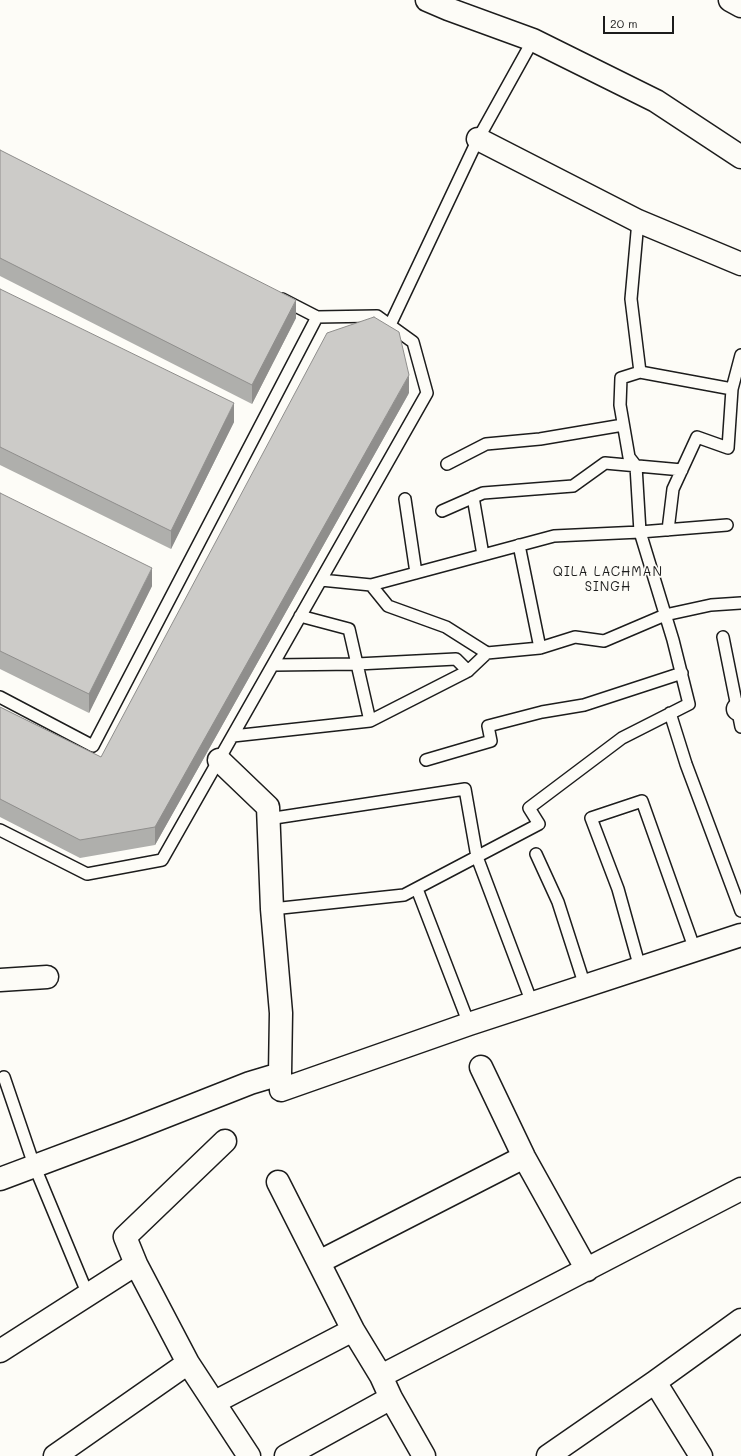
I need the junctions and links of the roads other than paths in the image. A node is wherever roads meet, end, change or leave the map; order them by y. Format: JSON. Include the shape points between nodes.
{"nodes":[{"id":1,"x":427,"y":0,"type":"edge"},
{"id":2,"x":730,"y":0,"type":"edge"},
{"id":3,"x":448,"y":5,"type":"edge"},
{"id":4,"x":741,"y":6,"type":"edge"},
{"id":5,"x":533,"y":40,"type":"junction"},
{"id":6,"x":478,"y":139,"type":"junction"},
{"id":7,"x":741,"y":156,"type":"edge"},
{"id":8,"x":638,"y":221,"type":"junction"},
{"id":9,"x":741,"y":264,"type":"edge"},
{"id":10,"x":274,"y":295,"type":"edge"},
{"id":11,"x":317,"y":317,"type":"junction"},
{"id":12,"x":390,"y":325,"type":"junction"},
{"id":13,"x":741,"y":355,"type":"edge"},
{"id":14,"x":640,"y":372,"type":"junction"},
{"id":15,"x":732,"y":389,"type":"junction"},
{"id":16,"x":623,"y":425,"type":"junction"},
{"id":17,"x":447,"y":464,"type":"dead end"},
{"id":18,"x":636,"y":466,"type":"junction"},
{"id":19,"x":682,"y":470,"type":"junction"},
{"id":20,"x":473,"y":497,"type":"junction"},
{"id":21,"x":405,"y":499,"type":"dead end"},
{"id":22,"x":442,"y":511,"type":"dead end"},
{"id":23,"x":727,"y":524,"type":"dead end"},
{"id":24,"x":668,"y":530,"type":"junction"},
{"id":25,"x":640,"y":532,"type":"junction"},
{"id":26,"x":519,"y":545,"type":"junction"},
{"id":27,"x":483,"y":555,"type":"junction"},
{"id":28,"x":416,"y":572,"type":"junction"},
{"id":29,"x":321,"y":580,"type":"junction"},
{"id":30,"x":371,"y":585,"type":"junction"},
{"id":31,"x":741,"y":603,"type":"edge"},
{"id":32,"x":665,"y":615,"type":"junction"},
{"id":33,"x":300,"y":616,"type":"junction"},
{"id":34,"x":723,"y":638,"type":"dead end"},
{"id":35,"x":540,"y":648,"type":"junction"},
{"id":36,"x":487,"y":653,"type":"junction"},
{"id":37,"x":357,"y":664,"type":"junction"},
{"id":38,"x":272,"y":665,"type":"junction"},
{"id":39,"x":468,"y":671,"type":"junction"},
{"id":40,"x":682,"y":673,"type":"junction"},
{"id":41,"x":0,"y":697,"type":"edge"},
{"id":42,"x":670,"y":714,"type":"junction"},
{"id":43,"x":740,"y":715,"type":"edge"},
{"id":44,"x":370,"y":721,"type":"junction"},
{"id":45,"x":233,"y":736,"type":"junction"},
{"id":46,"x":219,"y":760,"type":"junction"},
{"id":47,"x":426,"y":760,"type":"dead end"},
{"id":48,"x":268,"y":819,"type":"junction"},
{"id":49,"x":0,"y":830,"type":"edge"},
{"id":50,"x":536,"y":854,"type":"dead end"},
{"id":51,"x":477,"y":857,"type":"junction"},
{"id":52,"x":417,"y":889,"type":"junction"},
{"id":53,"x":272,"y":909,"type":"junction"},
{"id":54,"x":741,"y":911,"type":"edge"},
{"id":55,"x":741,"y":935,"type":"edge"},
{"id":56,"x":695,"y":950,"type":"junction"},
{"id":57,"x":640,"y":968,"type":"junction"},
{"id":58,"x":47,"y":977,"type":"dead end"},
{"id":59,"x":0,"y":980,"type":"edge"},
{"id":60,"x":585,"y":986,"type":"junction"},
{"id":61,"x":532,"y":1003,"type":"junction"},
{"id":62,"x":469,"y":1024,"type":"junction"},
{"id":63,"x":481,"y":1067,"type":"dead end"},
{"id":64,"x":280,"y":1074,"type":"junction"},
{"id":65,"x":4,"y":1078,"type":"dead end"},
{"id":66,"x":225,"y":1142,"type":"dead end"},
{"id":67,"x":524,"y":1157,"type":"junction"},
{"id":68,"x":34,"y":1165,"type":"junction"},
{"id":69,"x":0,"y":1179,"type":"edge"},
{"id":70,"x":278,"y":1182,"type":"dead end"},
{"id":71,"x":741,"y":1189,"type":"edge"},
{"id":72,"x":318,"y":1262,"type":"junction"},
{"id":73,"x":136,"y":1264,"type":"junction"},
{"id":74,"x":586,"y":1270,"type":"junction"},
{"id":75,"x":88,"y":1294,"type":"junction"},
{"id":76,"x":741,"y":1320,"type":"edge"},
{"id":77,"x":353,"y":1330,"type":"junction"},
{"id":78,"x":0,"y":1351,"type":"edge"},
{"id":79,"x":188,"y":1363,"type":"junction"},
{"id":80,"x":381,"y":1376,"type":"junction"},
{"id":81,"x":655,"y":1382,"type":"junction"},
{"id":82,"x":391,"y":1398,"type":"junction"},
{"id":83,"x":214,"y":1402,"type":"junction"},
{"id":84,"x":552,"y":1455,"type":"edge"},
{"id":85,"x":55,"y":1456,"type":"edge"},
{"id":86,"x":249,"y":1456,"type":"edge"},
{"id":87,"x":286,"y":1456,"type":"edge"},
{"id":88,"x":424,"y":1456,"type":"edge"},
{"id":89,"x":701,"y":1456,"type":"edge"}],
"edges":[{"from":1,"to":3,"type":"street"},
{"from":2,"to":4,"type":"street"},
{"from":3,"to":5,"type":"street"},
{"from":5,"to":6,"type":"lane"},
{"from":5,"to":7,"type":"street","via":[[656,101]]},
{"from":6,"to":8,"type":"street"},
{"from":6,"to":12,"type":"lane"},
{"from":8,"to":9,"type":"street"},
{"from":8,"to":14,"type":"lane","via":[[631,299]]},
{"from":10,"to":11,"type":"lane"},
{"from":11,"to":12,"type":"lane","via":[[377,316]]},
{"from":11,"to":41,"type":"lane","via":[[93,746]]},
{"from":12,"to":29,"type":"lane","via":[[413,342],[427,393]]},
{"from":13,"to":15,"type":"lane"},
{"from":14,"to":15,"type":"lane"},
{"from":14,"to":16,"type":"lane","via":[[621,378],[620,405]]},
{"from":15,"to":19,"type":"lane","via":[[728,448],[697,437]]},
{"from":16,"to":17,"type":"lane","via":[[540,439],[486,444]]},
{"from":16,"to":18,"type":"lane","via":[[629,456]]},
{"from":18,"to":19,"type":"lane"},
{"from":18,"to":20,"type":"lane","via":[[605,464],[573,486],[483,493]]},
{"from":18,"to":25,"type":"lane"},
{"from":19,"to":24,"type":"lane","via":[[673,489]]},
{"from":20,"to":22,"type":"lane"},
{"from":20,"to":27,"type":"lane"},
{"from":21,"to":28,"type":"lane"},
{"from":23,"to":24,"type":"lane"},
{"from":24,"to":25,"type":"lane"},
{"from":25,"to":26,"type":"lane","via":[[554,536]]},
{"from":25,"to":32,"type":"lane"},
{"from":26,"to":27,"type":"lane"},
{"from":26,"to":35,"type":"lane"},
{"from":27,"to":28,"type":"lane"},
{"from":28,"to":30,"type":"lane"},
{"from":29,"to":30,"type":"lane"},
{"from":29,"to":33,"type":"lane"},
{"from":30,"to":36,"type":"lane","via":[[388,606],[446,627]]},
{"from":31,"to":32,"type":"lane","via":[[711,605]]},
{"from":32,"to":35,"type":"lane","via":[[604,641],[575,637]]},
{"from":32,"to":40,"type":"lane"},
{"from":33,"to":37,"type":"lane","via":[[349,629]]},
{"from":33,"to":38,"type":"lane"},
{"from":34,"to":43,"type":"lane"},
{"from":35,"to":36,"type":"lane"},
{"from":36,"to":39,"type":"lane"},
{"from":37,"to":38,"type":"lane"},
{"from":37,"to":39,"type":"lane","via":[[456,659]]},
{"from":37,"to":44,"type":"lane"},
{"from":38,"to":45,"type":"lane"},
{"from":39,"to":44,"type":"lane"},
{"from":40,"to":42,"type":"lane","via":[[689,704]]},
{"from":40,"to":47,"type":"lane","via":[[584,705],[542,712],[488,726],[491,741]]},
{"from":42,"to":51,"type":"lane","via":[[622,738],[528,808],[539,824]]},
{"from":42,"to":54,"type":"lane"},
{"from":44,"to":45,"type":"lane"},
{"from":45,"to":46,"type":"lane"},
{"from":46,"to":48,"type":"street","via":[[268,807]]},
{"from":46,"to":49,"type":"lane","via":[[162,860],[87,874]]},
{"from":48,"to":51,"type":"lane","via":[[465,789]]},
{"from":48,"to":53,"type":"street"},
{"from":50,"to":60,"type":"lane","via":[[558,902]]},
{"from":51,"to":52,"type":"lane"},
{"from":51,"to":61,"type":"lane"},
{"from":52,"to":53,"type":"lane","via":[[404,895]]},
{"from":52,"to":62,"type":"lane"},
{"from":53,"to":64,"type":"street","via":[[282,1012]]},
{"from":55,"to":56,"type":"street"},
{"from":56,"to":57,"type":"street"},
{"from":56,"to":57,"type":"lane","via":[[642,801],[591,818],[618,889]]},
{"from":57,"to":60,"type":"street"},
{"from":58,"to":59,"type":"street"},
{"from":60,"to":61,"type":"street"},
{"from":61,"to":62,"type":"street"},
{"from":62,"to":64,"type":"street","via":[[281,1090]]},
{"from":63,"to":67,"type":"street"},
{"from":64,"to":68,"type":"street"},
{"from":65,"to":68,"type":"lane"},
{"from":66,"to":73,"type":"street","via":[[125,1237]]},
{"from":67,"to":72,"type":"street"},
{"from":67,"to":74,"type":"street"},
{"from":68,"to":69,"type":"street"},
{"from":68,"to":75,"type":"lane"},
{"from":70,"to":72,"type":"street"},
{"from":71,"to":74,"type":"street"},
{"from":72,"to":77,"type":"street"},
{"from":73,"to":75,"type":"street"},
{"from":73,"to":79,"type":"street"},
{"from":74,"to":80,"type":"street"},
{"from":75,"to":78,"type":"street"},
{"from":76,"to":81,"type":"street"},
{"from":77,"to":80,"type":"street"},
{"from":77,"to":83,"type":"street"},
{"from":79,"to":83,"type":"street"},
{"from":79,"to":85,"type":"street"},
{"from":80,"to":82,"type":"street"},
{"from":81,"to":84,"type":"street"},
{"from":81,"to":89,"type":"street"},
{"from":82,"to":87,"type":"street"},
{"from":82,"to":88,"type":"street"},
{"from":83,"to":86,"type":"street"}]}
